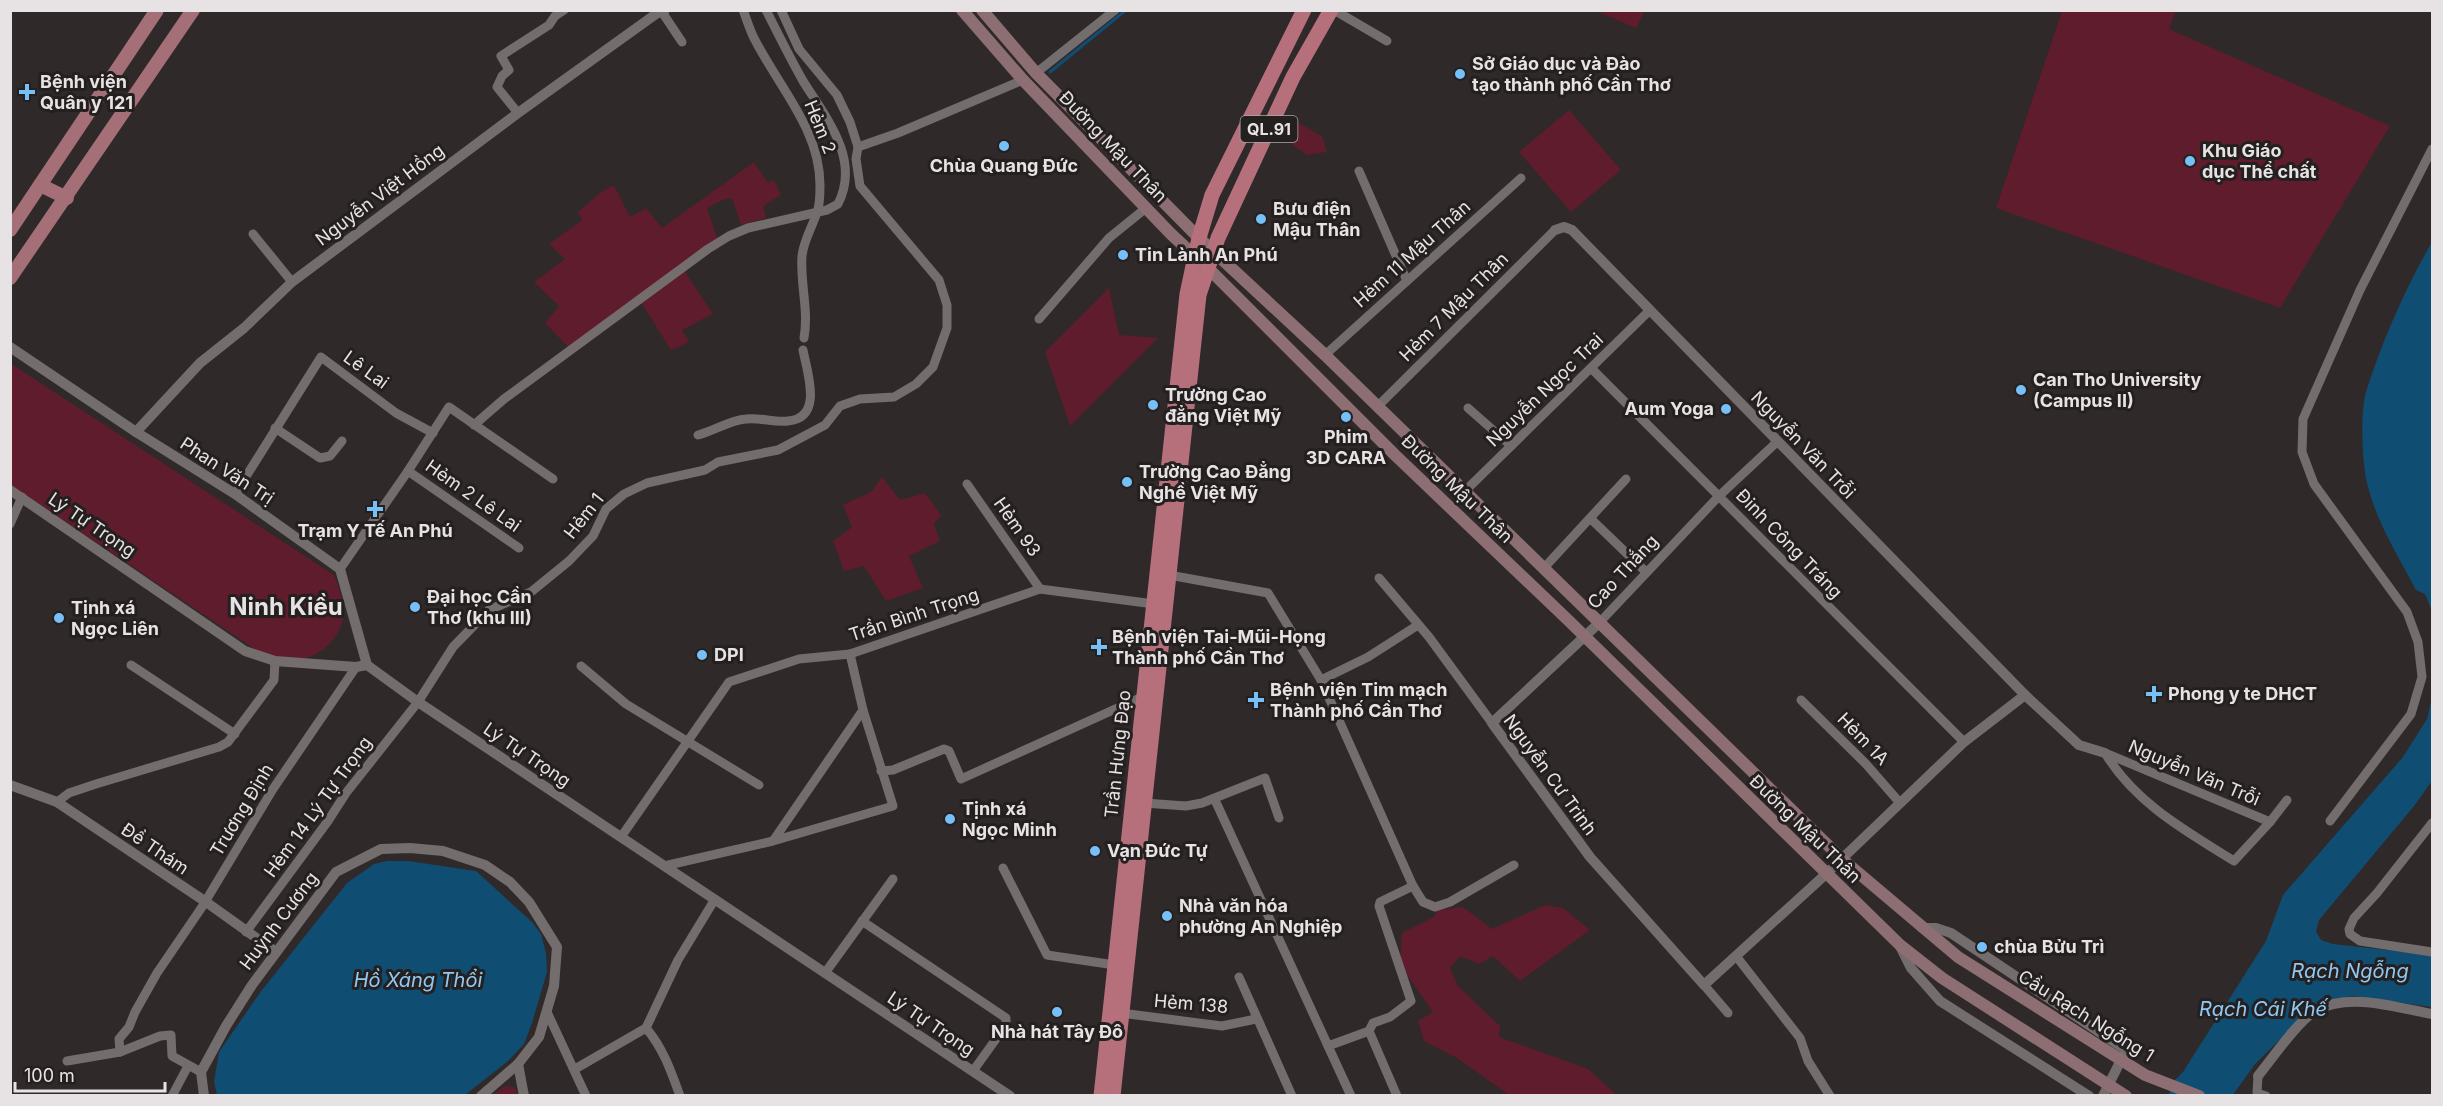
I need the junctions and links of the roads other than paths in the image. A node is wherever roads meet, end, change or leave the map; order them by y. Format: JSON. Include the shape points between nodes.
{"nodes":[{"id":1,"x":157,"y":10,"type":"edge"},
{"id":2,"x":193,"y":10,"type":"edge"},
{"id":3,"x":564,"y":10,"type":"edge"},
{"id":4,"x":743,"y":10,"type":"edge"},
{"id":5,"x":766,"y":10,"type":"edge"},
{"id":6,"x":781,"y":10,"type":"edge"},
{"id":7,"x":962,"y":10,"type":"edge"},
{"id":8,"x":981,"y":10,"type":"edge"},
{"id":9,"x":1115,"y":10,"type":"edge"},
{"id":10,"x":1304,"y":10,"type":"edge"},
{"id":11,"x":1333,"y":10,"type":"edge"},
{"id":12,"x":663,"y":11,"type":"edge"},
{"id":13,"x":1387,"y":41,"type":"dead end"},
{"id":14,"x":682,"y":42,"type":"dead end"},
{"id":15,"x":1036,"y":73,"type":"junction"},
{"id":16,"x":1023,"y":80,"type":"junction"},
{"id":17,"x":518,"y":113,"type":"junction"},
{"id":18,"x":858,"y":147,"type":"junction"},
{"id":19,"x":2433,"y":149,"type":"edge"},
{"id":20,"x":1359,"y":171,"type":"dead end"},
{"id":21,"x":1521,"y":178,"type":"dead end"},
{"id":22,"x":40,"y":184,"type":"junction"},
{"id":23,"x":67,"y":198,"type":"junction"},
{"id":24,"x":1146,"y":208,"type":"junction"},
{"id":25,"x":818,"y":211,"type":"junction"},
{"id":26,"x":10,"y":230,"type":"edge"},
{"id":27,"x":1555,"y":230,"type":"joint"},
{"id":28,"x":253,"y":234,"type":"dead end"},
{"id":29,"x":1199,"y":238,"type":"junction"},
{"id":30,"x":1212,"y":250,"type":"junction"},
{"id":31,"x":1201,"y":262,"type":"junction"},
{"id":32,"x":10,"y":278,"type":"edge"},
{"id":33,"x":1407,"y":281,"type":"junction"},
{"id":34,"x":292,"y":282,"type":"junction"},
{"id":35,"x":1649,"y":311,"type":"junction"},
{"id":36,"x":1039,"y":319,"type":"dead end"},
{"id":37,"x":804,"y":338,"type":"dead end"},
{"id":38,"x":10,"y":347,"type":"edge"},
{"id":39,"x":802,"y":350,"type":"dead end"},
{"id":40,"x":1324,"y":355,"type":"junction"},
{"id":41,"x":1591,"y":368,"type":"junction"},
{"id":42,"x":1377,"y":407,"type":"junction"},
{"id":43,"x":1468,"y":408,"type":"dead end"},
{"id":44,"x":474,"y":425,"type":"junction"},
{"id":45,"x":275,"y":428,"type":"junction"},
{"id":46,"x":136,"y":432,"type":"junction"},
{"id":47,"x":433,"y":433,"type":"junction"},
{"id":48,"x":698,"y":435,"type":"dead end"},
{"id":49,"x":1412,"y":440,"type":"junction"},
{"id":50,"x":342,"y":441,"type":"dead end"},
{"id":51,"x":1777,"y":442,"type":"junction"},
{"id":52,"x":1511,"y":446,"type":"junction"},
{"id":53,"x":1395,"y":456,"type":"junction"},
{"id":54,"x":408,"y":471,"type":"junction"},
{"id":55,"x":553,"y":479,"type":"dead end"},
{"id":56,"x":1626,"y":479,"type":"dead end"},
{"id":57,"x":967,"y":484,"type":"dead end"},
{"id":58,"x":10,"y":490,"type":"edge"},
{"id":59,"x":1464,"y":492,"type":"junction"},
{"id":60,"x":235,"y":494,"type":"junction"},
{"id":61,"x":1719,"y":495,"type":"junction"},
{"id":62,"x":22,"y":497,"type":"junction"},
{"id":63,"x":1591,"y":519,"type":"junction"},
{"id":64,"x":10,"y":524,"type":"edge"},
{"id":65,"x":519,"y":548,"type":"dead end"},
{"id":66,"x":340,"y":569,"type":"junction"},
{"id":67,"x":1543,"y":569,"type":"junction"},
{"id":68,"x":1646,"y":572,"type":"junction"},
{"id":69,"x":1169,"y":575,"type":"junction"},
{"id":70,"x":1379,"y":578,"type":"dead end"},
{"id":71,"x":1040,"y":589,"type":"junction"},
{"id":72,"x":1154,"y":604,"type":"junction"},
{"id":73,"x":1599,"y":623,"type":"junction"},
{"id":74,"x":1418,"y":625,"type":"junction"},
{"id":75,"x":1584,"y":638,"type":"junction"},
{"id":76,"x":850,"y":654,"type":"junction"},
{"id":77,"x":275,"y":661,"type":"junction"},
{"id":78,"x":131,"y":665,"type":"dead end"},
{"id":79,"x":362,"y":666,"type":"junction"},
{"id":80,"x":581,"y":666,"type":"dead end"},
{"id":81,"x":1321,"y":680,"type":"junction"},
{"id":82,"x":2025,"y":695,"type":"junction"},
{"id":83,"x":1144,"y":696,"type":"junction"},
{"id":84,"x":1801,"y":700,"type":"dead end"},
{"id":85,"x":418,"y":702,"type":"junction"},
{"id":86,"x":863,"y":710,"type":"junction"},
{"id":87,"x":1492,"y":723,"type":"junction"},
{"id":88,"x":235,"y":734,"type":"junction"},
{"id":89,"x":687,"y":741,"type":"junction"},
{"id":90,"x":1964,"y":742,"type":"junction"},
{"id":91,"x":2105,"y":753,"type":"junction"},
{"id":92,"x":881,"y":771,"type":"junction"},
{"id":93,"x":10,"y":785,"type":"edge"},
{"id":94,"x":759,"y":785,"type":"dead end"},
{"id":95,"x":1215,"y":800,"type":"junction"},
{"id":96,"x":2286,"y":800,"type":"dead end"},
{"id":97,"x":57,"y":802,"type":"junction"},
{"id":98,"x":1144,"y":803,"type":"junction"},
{"id":99,"x":1900,"y":803,"type":"junction"},
{"id":100,"x":1279,"y":818,"type":"dead end"},
{"id":101,"x":2330,"y":821,"type":"dead end"},
{"id":102,"x":2270,"y":822,"type":"junction"},
{"id":103,"x":2433,"y":823,"type":"edge"},
{"id":104,"x":621,"y":837,"type":"junction"},
{"id":105,"x":773,"y":841,"type":"junction"},
{"id":106,"x":1842,"y":859,"type":"junction"},
{"id":107,"x":1514,"y":865,"type":"dead end"},
{"id":108,"x":664,"y":866,"type":"junction"},
{"id":109,"x":1003,"y":868,"type":"dead end"},
{"id":110,"x":1826,"y":874,"type":"junction"},
{"id":111,"x":893,"y":879,"type":"dead end"},
{"id":112,"x":1413,"y":886,"type":"junction"},
{"id":113,"x":715,"y":900,"type":"junction"},
{"id":114,"x":206,"y":902,"type":"junction"},
{"id":115,"x":862,"y":921,"type":"junction"},
{"id":116,"x":1922,"y":928,"type":"junction"},
{"id":117,"x":246,"y":932,"type":"junction"},
{"id":118,"x":1900,"y":945,"type":"junction"},
{"id":119,"x":276,"y":952,"type":"junction"},
{"id":120,"x":2433,"y":952,"type":"edge"},
{"id":121,"x":1736,"y":956,"type":"junction"},
{"id":122,"x":1958,"y":957,"type":"joint"},
{"id":123,"x":1115,"y":964,"type":"junction"},
{"id":124,"x":825,"y":972,"type":"junction"},
{"id":125,"x":1239,"y":977,"type":"dead end"},
{"id":126,"x":1704,"y":985,"type":"junction"},
{"id":127,"x":547,"y":1012,"type":"junction"},
{"id":128,"x":1121,"y":1013,"type":"junction"},
{"id":129,"x":1728,"y":1013,"type":"dead end"},
{"id":130,"x":2433,"y":1014,"type":"edge"},
{"id":131,"x":1256,"y":1019,"type":"junction"},
{"id":132,"x":646,"y":1028,"type":"junction"},
{"id":133,"x":1369,"y":1031,"type":"junction"},
{"id":134,"x":1328,"y":1046,"type":"junction"},
{"id":135,"x":120,"y":1052,"type":"junction"},
{"id":136,"x":67,"y":1061,"type":"dead end"},
{"id":137,"x":518,"y":1064,"type":"junction"},
{"id":138,"x":188,"y":1066,"type":"junction"},
{"id":139,"x":575,"y":1069,"type":"junction"},
{"id":140,"x":973,"y":1071,"type":"junction"},
{"id":141,"x":201,"y":1072,"type":"junction"},
{"id":142,"x":2258,"y":1076,"type":"joint"},
{"id":143,"x":172,"y":1095,"type":"edge"},
{"id":144,"x":204,"y":1095,"type":"edge"},
{"id":145,"x":481,"y":1095,"type":"edge"},
{"id":146,"x":524,"y":1095,"type":"edge"},
{"id":147,"x":585,"y":1095,"type":"edge"},
{"id":148,"x":680,"y":1095,"type":"edge"},
{"id":149,"x":1010,"y":1095,"type":"edge"},
{"id":150,"x":1101,"y":1095,"type":"edge"},
{"id":151,"x":1113,"y":1095,"type":"edge"},
{"id":152,"x":1292,"y":1095,"type":"edge"},
{"id":153,"x":1352,"y":1095,"type":"edge"},
{"id":154,"x":1396,"y":1095,"type":"edge"},
{"id":155,"x":1830,"y":1095,"type":"edge"},
{"id":156,"x":2089,"y":1095,"type":"edge"},
{"id":157,"x":2103,"y":1095,"type":"edge"},
{"id":158,"x":2126,"y":1095,"type":"edge"},
{"id":159,"x":2199,"y":1095,"type":"edge"},
{"id":160,"x":2266,"y":1095,"type":"edge"}],
"edges":[{"from":1,"to":22,"type":"main road"},
{"from":2,"to":23,"type":"main road"},
{"from":3,"to":17,"type":"street","via":[[549,25],[501,56],[509,70],[497,87]]},
{"from":4,"to":25,"type":"street","name":"Hẻm 2","via":[[754,40],[795,106],[814,149],[819,167]]},
{"from":5,"to":25,"type":"street","via":[[830,122],[845,159],[846,182],[838,204]]},
{"from":6,"to":18,"type":"street","name":"Hẻm 1","via":[[799,49],[837,95]]},
{"from":7,"to":16,"type":"main road","name":"Đường Mậu Thân"},
{"from":8,"to":15,"type":"main road","name":"Đường Mậu Thân"},
{"from":9,"to":15,"type":"street"},
{"from":10,"to":29,"type":"highway","number":"QL.91","via":[[1212,195]]},
{"from":11,"to":13,"type":"street"},
{"from":11,"to":30,"type":"highway","number":"QL.91","via":[[1293,77]]},
{"from":12,"to":14,"type":"street"},
{"from":12,"to":17,"type":"street","name":"Nguyễn Việt Hồng"},
{"from":15,"to":16,"type":"main road"},
{"from":15,"to":29,"type":"main road","name":"Đường Mậu Thân"},
{"from":16,"to":18,"type":"street"},
{"from":16,"to":24,"type":"main road","name":"Đường Mậu Thân"},
{"from":17,"to":34,"type":"street","name":"Nguyễn Việt Hồng"},
{"from":18,"to":85,"type":"street","name":"Hẻm 1","via":[[860,186],[939,280],[947,305],[946,328],[933,366],[916,384],[894,397],[860,399],[840,406],[825,425],[778,450],[718,462],[705,470],[646,483],[624,494],[606,509],[592,536],[569,561],[531,592],[489,610],[471,626]]},
{"from":19,"to":101,"type":"street","via":[[2360,290],[2303,419],[2302,452],[2314,484],[2407,612],[2418,642],[2422,677],[2411,714]]},
{"from":20,"to":33,"type":"street"},
{"from":21,"to":33,"type":"street","name":"Hẻm 11 Mậu Thân"},
{"from":22,"to":23,"type":"main road"},
{"from":22,"to":26,"type":"main road"},
{"from":23,"to":32,"type":"main road"},
{"from":24,"to":31,"type":"main road","name":"Đường Mậu Thân"},
{"from":24,"to":36,"type":"street","via":[[1109,238]]},
{"from":25,"to":37,"type":"street","name":"Hẻm 2","via":[[802,254],[807,319]]},
{"from":25,"to":44,"type":"street","via":[[748,228],[708,249]]},
{"from":27,"to":35,"type":"street","name":"Nguyễn Văn Trỗi","via":[[1572,230]]},
{"from":27,"to":42,"type":"street","name":"Hẻm 7 Mậu Thân"},
{"from":28,"to":34,"type":"street"},
{"from":29,"to":30,"type":"main road","name":"Đường Mậu Thân"},
{"from":29,"to":31,"type":"highway","name":"Trần Hưng Đạo","number":"QL.91"},
{"from":30,"to":31,"type":"highway","name":"Trần Hưng Đạo","number":"QL.91"},
{"from":30,"to":40,"type":"main road","name":"Đường Mậu Thân"},
{"from":31,"to":53,"type":"main road","name":"Đường Mậu Thân"},
{"from":31,"to":69,"type":"highway","name":"Trần Hưng Đạo","number":"QL.91"},
{"from":31,"to":72,"type":"highway","name":"Trần Hưng Đạo","number":"QL.91","via":[[1188,294]]},
{"from":33,"to":40,"type":"street","name":"Hẻm 11 Mậu Thân"},
{"from":34,"to":46,"type":"street","name":"Nguyễn Việt Hồng","via":[[200,363]]},
{"from":35,"to":41,"type":"street","name":"Nguyễn Ngọc Trai"},
{"from":35,"to":51,"type":"street","name":"Nguyễn Văn Trỗi"},
{"from":38,"to":46,"type":"street","name":"Phan Văn Trị"},
{"from":39,"to":48,"type":"street","via":[[812,397],[810,406],[799,418],[785,422],[747,418]]},
{"from":40,"to":42,"type":"main road","name":"Đường Mậu Thân"},
{"from":41,"to":52,"type":"street","name":"Nguyễn Ngọc Trai"},
{"from":41,"to":61,"type":"street","name":"Đinh Công Tráng"},
{"from":42,"to":49,"type":"main road","name":"Đường Mậu Thân"},
{"from":43,"to":52,"type":"street"},
{"from":44,"to":47,"type":"street","via":[[448,407]]},
{"from":44,"to":55,"type":"street"},
{"from":45,"to":47,"type":"street","name":"Lê Lai","via":[[321,357],[396,413]]},
{"from":45,"to":50,"type":"street","via":[[321,458],[330,456]]},
{"from":45,"to":60,"type":"street","name":"Lê Lai"},
{"from":46,"to":60,"type":"street","name":"Phan Văn Trị"},
{"from":47,"to":54,"type":"street"},
{"from":49,"to":53,"type":"main road"},
{"from":49,"to":59,"type":"main road","name":"Đường Mậu Thân"},
{"from":51,"to":61,"type":"street","name":"Cao Thắng"},
{"from":51,"to":82,"type":"street","name":"Nguyễn Văn Trỗi"},
{"from":52,"to":59,"type":"street","name":"Nguyễn Ngọc Trai"},
{"from":53,"to":75,"type":"main road","name":"Đường Mậu Thân"},
{"from":54,"to":65,"type":"street","name":"Hẻm 2 Lê Lai"},
{"from":54,"to":66,"type":"street"},
{"from":56,"to":63,"type":"street"},
{"from":57,"to":71,"type":"street","name":"Hẻm 93"},
{"from":58,"to":62,"type":"street","name":"Lý Tự Trọng"},
{"from":59,"to":67,"type":"main road","name":"Đường Mậu Thân"},
{"from":60,"to":66,"type":"street","name":"Phan Văn Trị"},
{"from":61,"to":68,"type":"street","name":"Cao Thắng"},
{"from":61,"to":90,"type":"street","name":"Đinh Công Tráng"},
{"from":62,"to":64,"type":"street"},
{"from":62,"to":77,"type":"street","name":"Lý Tự Trọng","via":[[245,651]]},
{"from":63,"to":67,"type":"street"},
{"from":63,"to":68,"type":"street"},
{"from":66,"to":79,"type":"street"},
{"from":67,"to":73,"type":"main road","name":"Đường Mậu Thân"},
{"from":68,"to":73,"type":"street","name":"Cao Thắng"},
{"from":69,"to":81,"type":"street","via":[[1268,593]]},
{"from":69,"to":98,"type":"highway","name":"Trần Hưng Đạo","number":"QL.91"},
{"from":70,"to":74,"type":"street","name":"Nguyễn Cư Trinh"},
{"from":71,"to":72,"type":"street","name":"Trần Bình Trọng"},
{"from":71,"to":76,"type":"street","name":"Trần Bình Trọng"},
{"from":72,"to":83,"type":"highway","name":"Trần Hưng Đạo","number":"QL.91"},
{"from":73,"to":75,"type":"street","name":"Cao Thắng"},
{"from":73,"to":106,"type":"main road","name":"Đường Mậu Thân"},
{"from":74,"to":81,"type":"street","via":[[1368,657]]},
{"from":74,"to":87,"type":"street","name":"Nguyễn Cư Trinh"},
{"from":75,"to":87,"type":"street","name":"Cao Thắng"},
{"from":75,"to":110,"type":"main road","name":"Đường Mậu Thân"},
{"from":76,"to":86,"type":"street"},
{"from":76,"to":89,"type":"street","name":"Trần Bình Trọng","via":[[799,659],[729,682]]},
{"from":77,"to":79,"type":"street","name":"Lý Tự Trọng"},
{"from":77,"to":88,"type":"street","via":[[274,680]]},
{"from":78,"to":88,"type":"street"},
{"from":79,"to":85,"type":"street","name":"Lý Tự Trọng"},
{"from":79,"to":114,"type":"street","name":"Trương Định","via":[[273,789]]},
{"from":80,"to":89,"type":"street","via":[[626,704]]},
{"from":81,"to":112,"type":"street"},
{"from":82,"to":90,"type":"street"},
{"from":82,"to":91,"type":"street","name":"Nguyễn Văn Trỗi","via":[[2079,745]]},
{"from":83,"to":92,"type":"street","via":[[961,779],[949,751],[944,749],[893,770]]},
{"from":83,"to":123,"type":"highway","name":"Trần Hưng Đạo","number":"QL.91"},
{"from":84,"to":99,"type":"street","name":"Hẻm 1A"},
{"from":85,"to":104,"type":"street","name":"Lý Tự Trọng"},
{"from":85,"to":117,"type":"street","name":"Hẻm 14 Lý Tự Trọng","via":[[346,793]]},
{"from":86,"to":92,"type":"street"},
{"from":86,"to":105,"type":"street"},
{"from":87,"to":126,"type":"street","name":"Nguyễn Cư Trinh","via":[[1590,857]]},
{"from":88,"to":97,"type":"street","via":[[219,747],[96,783]]},
{"from":89,"to":94,"type":"street"},
{"from":89,"to":104,"type":"street","name":"Trần Bình Trọng"},
{"from":90,"to":99,"type":"street"},
{"from":91,"to":102,"type":"street","name":"Nguyễn Văn Trỗi"},
{"from":91,"to":102,"type":"street","name":"Nguyễn Văn Trỗi","via":[[2119,775],[2148,804],[2234,861]]},
{"from":92,"to":105,"type":"street","via":[[893,806]]},
{"from":93,"to":97,"type":"street","name":"Đề Thám"},
{"from":95,"to":98,"type":"street","via":[[1186,806]]},
{"from":95,"to":100,"type":"street","via":[[1265,778]]},
{"from":95,"to":134,"type":"street"},
{"from":96,"to":102,"type":"street","name":"Nguyễn Văn Trỗi"},
{"from":97,"to":114,"type":"street","name":"Đề Thám"},
{"from":98,"to":128,"type":"highway","name":"Trần Hưng Đạo","number":"QL.91"},
{"from":99,"to":106,"type":"street"},
{"from":103,"to":120,"type":"street","via":[[2349,929],[2360,941]]},
{"from":104,"to":108,"type":"street","name":"Lý Tự Trọng"},
{"from":105,"to":108,"type":"street"},
{"from":106,"to":110,"type":"street"},
{"from":106,"to":116,"type":"main road","name":"Đường Mậu Thân"},
{"from":107,"to":112,"type":"street","via":[[1435,907],[1423,902]]},
{"from":108,"to":113,"type":"street","name":"Lý Tự Trọng"},
{"from":109,"to":123,"type":"street","via":[[1047,955]]},
{"from":110,"to":118,"type":"main road","name":"Đường Mậu Thân"},
{"from":110,"to":121,"type":"street"},
{"from":111,"to":115,"type":"street"},
{"from":112,"to":133,"type":"street","via":[[1386,898],[1379,906],[1411,1001],[1390,1017],[1373,1023]]},
{"from":113,"to":124,"type":"street","name":"Lý Tự Trọng"},
{"from":113,"to":132,"type":"street","via":[[678,960]]},
{"from":114,"to":117,"type":"street","name":"Đề Thám"},
{"from":114,"to":135,"type":"street","name":"Trương Định","via":[[157,973],[119,1039]]},
{"from":115,"to":124,"type":"street"},
{"from":115,"to":140,"type":"street","via":[[1006,1018],[1006,1025]]},
{"from":116,"to":122,"type":"main road","name":"Đường Mậu Thân"},
{"from":116,"to":157,"type":"street","via":[[1951,933],[2126,1050]]},
{"from":117,"to":119,"type":"street","name":"Đề Thám"},
{"from":118,"to":156,"type":"street","via":[[1911,968],[1940,1001]]},
{"from":118,"to":158,"type":"main road","name":"Đường Mậu Thân","via":[[1942,978]]},
{"from":119,"to":127,"type":"street","name":"Huỳnh Cương","via":[[336,872],[381,849],[443,850],[485,865],[510,882],[545,925],[557,947]]},
{"from":119,"to":141,"type":"street","name":"Huỳnh Cương","via":[[226,1026]]},
{"from":121,"to":126,"type":"street"},
{"from":121,"to":155,"type":"street","via":[[1800,1038],[1808,1061]]},
{"from":122,"to":159,"type":"main road","name":"Cầu Rạch Ngỗng 1","via":[[2145,1075]]},
{"from":123,"to":150,"type":"highway","name":"Trần Hưng Đạo","number":"QL.91"},
{"from":124,"to":140,"type":"street","name":"Lý Tự Trọng"},
{"from":125,"to":131,"type":"street"},
{"from":126,"to":129,"type":"street","name":"Nguyễn Cư Trinh"},
{"from":127,"to":137,"type":"street","name":"Huỳnh Cương","via":[[539,1037]]},
{"from":127,"to":139,"type":"street"},
{"from":128,"to":131,"type":"street","name":"Hẻm 138","via":[[1222,1026]]},
{"from":128,"to":151,"type":"highway","name":"Trần Hưng Đạo","number":"QL.91"},
{"from":130,"to":142,"type":"street","via":[[2370,1004],[2330,1004],[2305,1020]]},
{"from":131,"to":152,"type":"street"},
{"from":132,"to":139,"type":"street"},
{"from":132,"to":148,"type":"street","via":[[658,1042]]},
{"from":133,"to":134,"type":"street"},
{"from":133,"to":154,"type":"street"},
{"from":134,"to":153,"type":"street"},
{"from":135,"to":136,"type":"street"},
{"from":135,"to":138,"type":"street","via":[[171,1035],[172,1056]]},
{"from":137,"to":145,"type":"street","name":"Huỳnh Cương"},
{"from":137,"to":146,"type":"street"},
{"from":138,"to":141,"type":"street"},
{"from":138,"to":143,"type":"street"},
{"from":139,"to":147,"type":"street"},
{"from":140,"to":149,"type":"street","name":"Lý Tự Trọng"},
{"from":141,"to":144,"type":"street"},
{"from":142,"to":160,"type":"street","via":[[2257,1093]]}]}
